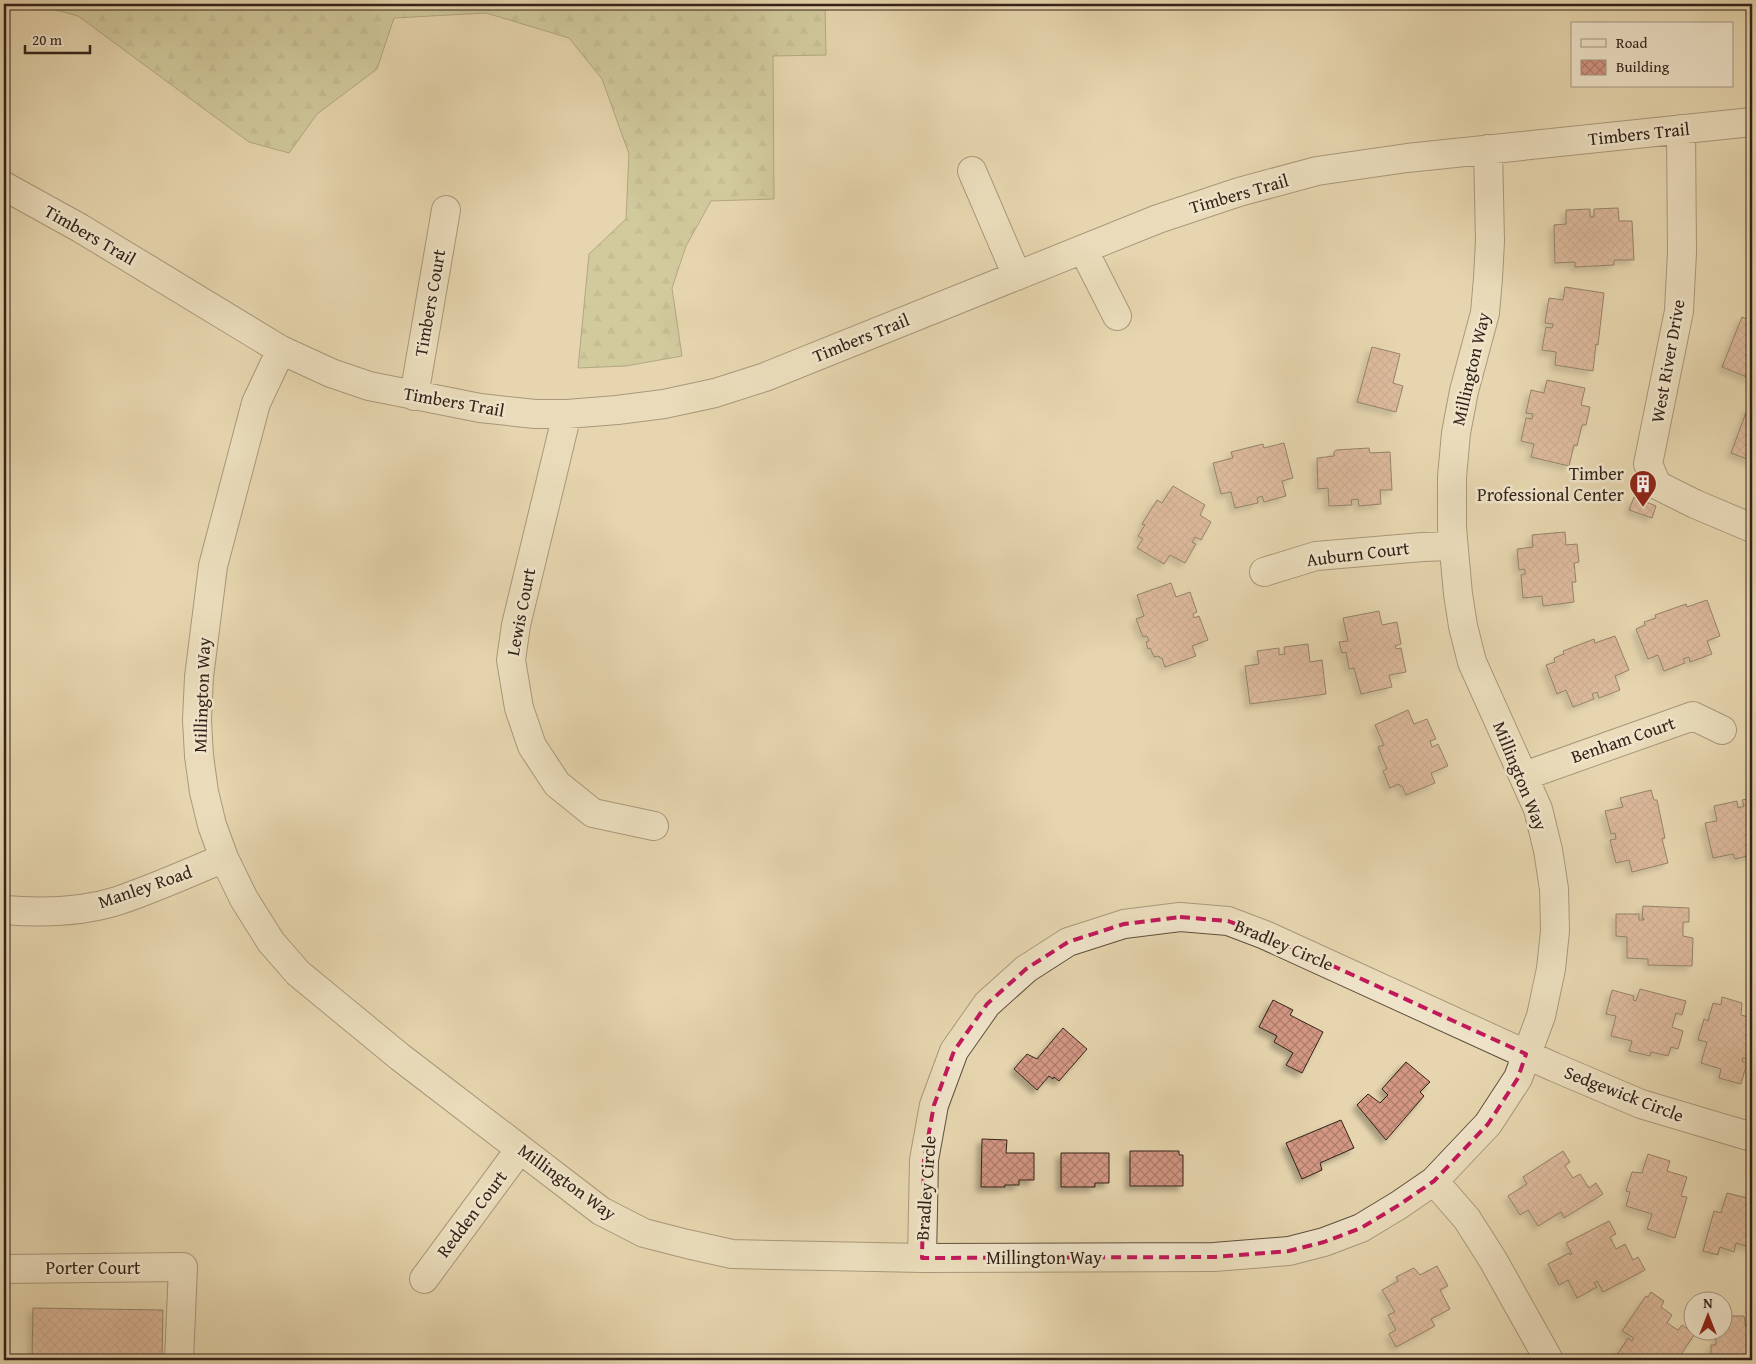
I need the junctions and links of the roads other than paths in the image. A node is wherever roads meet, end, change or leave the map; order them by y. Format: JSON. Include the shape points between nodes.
{"nodes":[{"id":1,"x":1752,"y":122,"type":"edge"},
{"id":2,"x":1681,"y":129,"type":"junction"},
{"id":3,"x":1488,"y":149,"type":"junction"},
{"id":4,"x":972,"y":171,"type":"dead end"},
{"id":5,"x":5,"y":191,"type":"edge"},
{"id":6,"x":446,"y":210,"type":"dead end"},
{"id":7,"x":1083,"y":249,"type":"junction"},
{"id":8,"x":1017,"y":276,"type":"junction"},
{"id":9,"x":1117,"y":316,"type":"dead end"},
{"id":10,"x":281,"y":350,"type":"junction"},
{"id":11,"x":414,"y":396,"type":"junction"},
{"id":12,"x":567,"y":414,"type":"junction"},
{"id":13,"x":1752,"y":528,"type":"edge"},
{"id":14,"x":1454,"y":546,"type":"junction"},
{"id":15,"x":1264,"y":572,"type":"dead end"},
{"id":16,"x":1722,"y":730,"type":"dead end"},
{"id":17,"x":1524,"y":776,"type":"junction"},
{"id":18,"x":654,"y":826,"type":"dead end"},
{"id":19,"x":224,"y":858,"type":"junction"},
{"id":20,"x":4,"y":910,"type":"edge"},
{"id":21,"x":1526,"y":1054,"type":"junction"},
{"id":22,"x":1752,"y":1137,"type":"edge"},
{"id":23,"x":520,"y":1149,"type":"junction"},
{"id":24,"x":1434,"y":1181,"type":"junction"},
{"id":25,"x":922,"y":1258,"type":"junction"},
{"id":26,"x":4,"y":1269,"type":"edge"},
{"id":27,"x":424,"y":1279,"type":"dead end"},
{"id":28,"x":179,"y":1360,"type":"edge"},
{"id":29,"x":1549,"y":1360,"type":"edge"}],
"edges":[{"from":1,"to":2,"type":"street","name":"Timbers Trail"},
{"from":2,"to":3,"type":"street","name":"Timbers Trail"},
{"from":2,"to":13,"type":"street","name":"West River Drive","via":[[1679,312],[1648,464],[1657,485]]},
{"from":3,"to":7,"type":"street","name":"Timbers Trail","via":[[1317,171],[1239,192]]},
{"from":3,"to":14,"type":"street","name":"Millington Way","via":[[1488,278],[1485,313],[1456,433],[1452,477]]},
{"from":4,"to":8,"type":"street"},
{"from":5,"to":10,"type":"street","name":"Timbers Trail","via":[[80,228]]},
{"from":6,"to":11,"type":"street","name":"Timbers Court"},
{"from":7,"to":8,"type":"street","name":"Timbers Trail"},
{"from":7,"to":9,"type":"street"},
{"from":8,"to":12,"type":"street","name":"Timbers Trail","via":[[765,377],[664,404]]},
{"from":10,"to":11,"type":"street","name":"Timbers Trail","via":[[331,373]]},
{"from":10,"to":19,"type":"street","name":"Millington Way","via":[[256,403],[213,566],[204,626],[199,677],[199,756],[212,825]]},
{"from":11,"to":12,"type":"street","name":"Timbers Trail","via":[[480,408]]},
{"from":12,"to":18,"type":"street","name":"Lewis Court","via":[[516,625],[511,660],[519,708],[532,746],[556,784],[593,814]]},
{"from":14,"to":15,"type":"street","name":"Auburn Court","via":[[1316,556]]},
{"from":14,"to":17,"type":"street","name":"Millington Way","via":[[1463,626],[1472,662]]},
{"from":16,"to":17,"type":"street","name":"Benham Court","via":[[1693,716]]},
{"from":17,"to":21,"type":"street","name":"Millington Way","via":[[1538,810],[1548,850],[1554,889],[1555,931],[1541,1016]]},
{"from":19,"to":20,"type":"street","name":"Manley Road","via":[[116,901],[69,910]]},
{"from":19,"to":23,"type":"street","name":"Millington Way","via":[[244,899],[271,942],[298,973]]},
{"from":21,"to":22,"type":"street","name":"Sedgewick Circle","via":[[1642,1104]]},
{"from":21,"to":24,"type":"street","name":"Millington Way","via":[[1518,1078],[1488,1124]]},
{"from":21,"to":25,"type":"street","name":"Bradley Circle","via":[[1266,935],[1228,922],[1180,917],[1124,924],[1068,942],[1026,969],[987,1004],[954,1052],[934,1106],[924,1160]]},
{"from":23,"to":25,"type":"street","name":"Millington Way","via":[[602,1211],[644,1233],[732,1254]]},
{"from":23,"to":27,"type":"street","name":"Redden Court"},
{"from":24,"to":25,"type":"street","name":"Millington Way","via":[[1361,1228],[1289,1251],[1214,1257]]},
{"from":24,"to":29,"type":"street","via":[[1467,1219]]},
{"from":26,"to":28,"type":"street","name":"Porter Court","via":[[183,1267]]}]}
